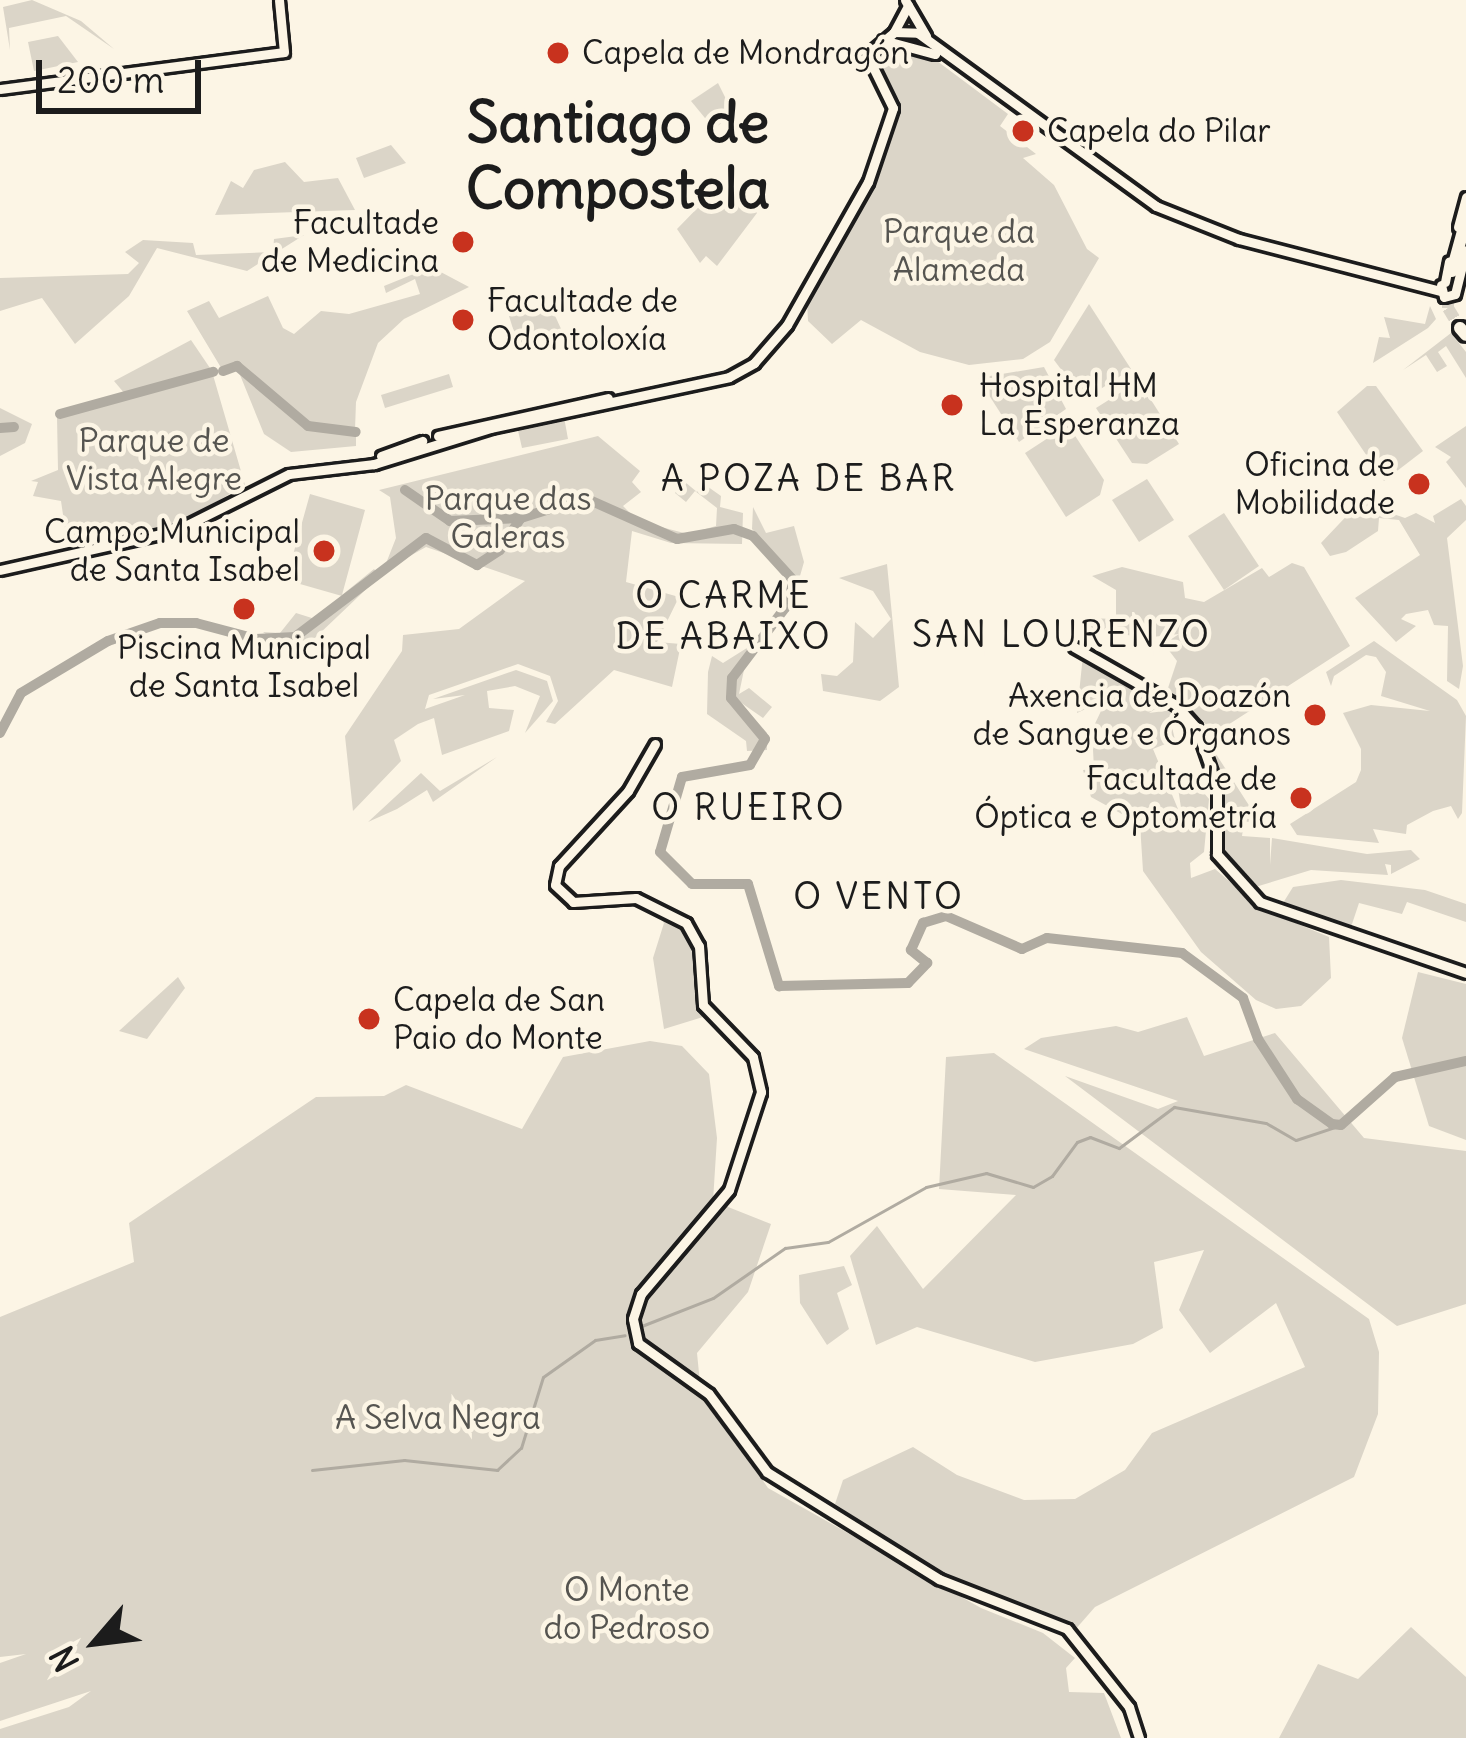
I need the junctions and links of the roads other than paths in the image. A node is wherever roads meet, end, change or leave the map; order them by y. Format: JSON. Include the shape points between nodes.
{"nodes":[{"id":1,"x":279,"y":0,"type":"edge"},
{"id":2,"x":908,"y":10,"type":"edge"},
{"id":3,"x":910,"y":31,"type":"junction"},
{"id":4,"x":895,"y":36,"type":"junction"},
{"id":5,"x":935,"y":53,"type":"junction"},
{"id":6,"x":0,"y":89,"type":"edge"},
{"id":7,"x":1466,"y":197,"type":"edge"},
{"id":8,"x":1466,"y":220,"type":"edge"},
{"id":9,"x":1466,"y":250,"type":"edge"},
{"id":10,"x":1453,"y":288,"type":"edge"},
{"id":11,"x":616,"y":399,"type":"junction"},
{"id":12,"x":366,"y":465,"type":"junction"},
{"id":13,"x":0,"y":570,"type":"edge"},
{"id":14,"x":1074,"y":646,"type":"dead end"},
{"id":15,"x":655,"y":744,"type":"dead end"},
{"id":16,"x":1466,"y":973,"type":"edge"},
{"id":17,"x":1139,"y":1738,"type":"edge"}],
"edges":[{"from":1,"to":6,"type":"street","via":[[284,52]]},
{"from":2,"to":3,"type":"street"},
{"from":2,"to":4,"type":"street"},
{"from":2,"to":5,"type":"street"},
{"from":3,"to":4,"type":"street"},
{"from":3,"to":5,"type":"street"},
{"from":4,"to":5,"type":"street"},
{"from":4,"to":11,"type":"street","via":[[867,55],[892,103],[867,186],[761,359],[734,375]]},
{"from":5,"to":10,"type":"street","via":[[1151,203],[1228,235]]},
{"from":7,"to":10,"type":"street"},
{"from":8,"to":10,"type":"main road"},
{"from":9,"to":10,"type":"street"},
{"from":11,"to":12,"type":"street"},
{"from":11,"to":12,"type":"street","via":[[468,427]]},
{"from":12,"to":13,"type":"street","via":[[289,474],[175,531]]},
{"from":14,"to":16,"type":"street","via":[[1176,705],[1196,727],[1217,787],[1217,854],[1260,902]]},
{"from":15,"to":17,"type":"street","via":[[628,791],[559,866],[556,889],[583,904],[641,899],[686,922],[699,946],[703,1005],[749,1050],[760,1080],[741,1168],[652,1275],[633,1319],[646,1353],[703,1389],[767,1472],[939,1580],[1067,1629],[1129,1707]]}]}
